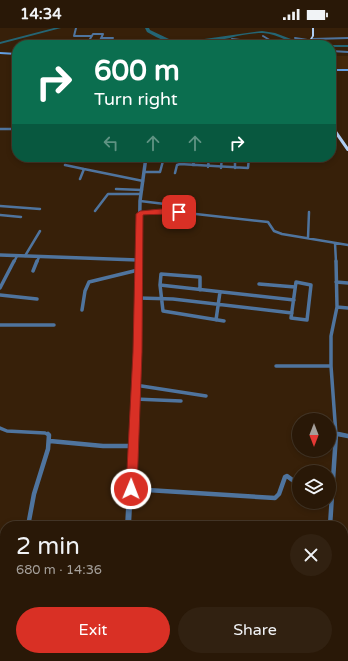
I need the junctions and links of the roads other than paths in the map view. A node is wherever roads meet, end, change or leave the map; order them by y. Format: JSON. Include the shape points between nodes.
{"nodes":[{"id":1,"x":76,"y":28,"type":"edge"},
{"id":2,"x":313,"y":28,"type":"edge"},
{"id":3,"x":70,"y":36,"type":"dead end"},
{"id":4,"x":74,"y":36,"type":"junction"},
{"id":5,"x":92,"y":36,"type":"junction"},
{"id":6,"x":263,"y":36,"type":"dead end"},
{"id":7,"x":102,"y":38,"type":"joint"},
{"id":8,"x":113,"y":38,"type":"dead end"},
{"id":9,"x":295,"y":38,"type":"dead end"},
{"id":10,"x":348,"y":38,"type":"edge"},
{"id":11,"x":232,"y":39,"type":"dead end"},
{"id":12,"x":311,"y":39,"type":"junction"},
{"id":13,"x":90,"y":40,"type":"edge"},
{"id":14,"x":242,"y":40,"type":"edge"},
{"id":15,"x":268,"y":40,"type":"edge"},
{"id":16,"x":315,"y":40,"type":"edge"},
{"id":17,"x":336,"y":51,"type":"edge"},
{"id":18,"x":348,"y":52,"type":"edge"},
{"id":19,"x":0,"y":54,"type":"edge"},
{"id":20,"x":12,"y":54,"type":"edge"},
{"id":21,"x":336,"y":70,"type":"edge"},
{"id":22,"x":348,"y":70,"type":"edge"},
{"id":23,"x":0,"y":129,"type":"edge"},
{"id":24,"x":12,"y":129,"type":"edge"},
{"id":25,"x":336,"y":132,"type":"edge"},
{"id":26,"x":348,"y":150,"type":"edge"},
{"id":27,"x":145,"y":162,"type":"edge"},
{"id":28,"x":163,"y":162,"type":"edge"},
{"id":29,"x":194,"y":162,"type":"edge"},
{"id":30,"x":208,"y":162,"type":"edge"},
{"id":31,"x":222,"y":162,"type":"edge"},
{"id":32,"x":235,"y":162,"type":"edge"},
{"id":33,"x":249,"y":162,"type":"edge"},
{"id":34,"x":193,"y":165,"type":"junction"},
{"id":35,"x":66,"y":166,"type":"dead end"},
{"id":36,"x":208,"y":167,"type":"junction"},
{"id":37,"x":221,"y":168,"type":"junction"},
{"id":38,"x":235,"y":168,"type":"junction"},
{"id":39,"x":84,"y":169,"type":"junction"},
{"id":40,"x":144,"y":172,"type":"junction"},
{"id":41,"x":175,"y":173,"type":"dead end"},
{"id":42,"x":80,"y":179,"type":"dead end"},
{"id":43,"x":143,"y":181,"type":"junction"},
{"id":44,"x":116,"y":189,"type":"dead end"},
{"id":45,"x":141,"y":192,"type":"junction"},
{"id":46,"x":140,"y":201,"type":"junction"},
{"id":47,"x":165,"y":204,"type":"dead end"},
{"id":48,"x":0,"y":206,"type":"edge"},
{"id":49,"x":40,"y":209,"type":"dead end"},
{"id":50,"x":95,"y":212,"type":"dead end"},
{"id":51,"x":309,"y":212,"type":"dead end"},
{"id":52,"x":140,"y":214,"type":"junction"},
{"id":53,"x":0,"y":215,"type":"edge"},
{"id":54,"x":21,"y":217,"type":"dead end"},
{"id":55,"x":40,"y":231,"type":"dead end"},
{"id":56,"x":308,"y":238,"type":"junction"},
{"id":57,"x":335,"y":243,"type":"junction"},
{"id":58,"x":348,"y":245,"type":"edge"},
{"id":59,"x":0,"y":255,"type":"edge"},
{"id":60,"x":17,"y":256,"type":"junction"},
{"id":61,"x":25,"y":256,"type":"junction"},
{"id":62,"x":39,"y":257,"type":"junction"},
{"id":63,"x":138,"y":260,"type":"junction"},
{"id":64,"x":138,"y":270,"type":"junction"},
{"id":65,"x":34,"y":271,"type":"dead end"},
{"id":66,"x":336,"y":282,"type":"junction"},
{"id":67,"x":348,"y":283,"type":"edge"},
{"id":68,"x":259,"y":284,"type":"dead end"},
{"id":69,"x":160,"y":285,"type":"junction"},
{"id":70,"x":295,"y":287,"type":"junction"},
{"id":71,"x":0,"y":288,"type":"edge"},
{"id":72,"x":200,"y":290,"type":"junction"},
{"id":73,"x":220,"y":292,"type":"junction"},
{"id":74,"x":0,"y":295,"type":"edge"},
{"id":75,"x":139,"y":298,"type":"junction"},
{"id":76,"x":161,"y":298,"type":"junction"},
{"id":77,"x":37,"y":299,"type":"dead end"},
{"id":78,"x":294,"y":300,"type":"junction"},
{"id":79,"x":218,"y":306,"type":"junction"},
{"id":80,"x":338,"y":307,"type":"junction"},
{"id":81,"x":348,"y":308,"type":"edge"},
{"id":82,"x":82,"y":310,"type":"dead end"},
{"id":83,"x":292,"y":313,"type":"junction"},
{"id":84,"x":216,"y":320,"type":"junction"},
{"id":85,"x":224,"y":321,"type":"dead end"},
{"id":86,"x":0,"y":325,"type":"edge"},
{"id":87,"x":54,"y":325,"type":"dead end"},
{"id":88,"x":276,"y":366,"type":"dead end"},
{"id":89,"x":331,"y":366,"type":"junction"},
{"id":90,"x":135,"y":385,"type":"junction"},
{"id":91,"x":206,"y":396,"type":"dead end"},
{"id":92,"x":135,"y":399,"type":"junction"},
{"id":93,"x":181,"y":401,"type":"dead end"},
{"id":94,"x":334,"y":413,"type":"edge"},
{"id":95,"x":0,"y":428,"type":"edge"},
{"id":96,"x":336,"y":434,"type":"edge"},
{"id":97,"x":348,"y":436,"type":"edge"},
{"id":98,"x":50,"y":441,"type":"junction"},
{"id":99,"x":132,"y":446,"type":"junction"},
{"id":100,"x":292,"y":480,"type":"edge"},
{"id":101,"x":131,"y":489,"type":"junction"},
{"id":102,"x":330,"y":509,"type":"edge"},
{"id":103,"x":29,"y":521,"type":"edge"},
{"id":104,"x":128,"y":521,"type":"edge"},
{"id":105,"x":330,"y":521,"type":"edge"}],
"edges":[{"from":1,"to":4,"type":"street"},
{"from":2,"to":12,"type":"highway","via":[[314,34]]},
{"from":3,"to":4,"type":"street"},
{"from":4,"to":5,"type":"street"},
{"from":5,"to":7,"type":"street","via":[[102,34]]},
{"from":5,"to":13,"type":"street"},
{"from":6,"to":15,"type":"street"},
{"from":7,"to":8,"type":"street"},
{"from":9,"to":12,"type":"street"},
{"from":10,"to":12,"type":"street"},
{"from":11,"to":14,"type":"street"},
{"from":12,"to":16,"type":"street"},
{"from":17,"to":18,"type":"street"},
{"from":19,"to":20,"type":"main road"},
{"from":21,"to":22,"type":"main road"},
{"from":23,"to":24,"type":"street"},
{"from":25,"to":26,"type":"highway"},
{"from":27,"to":40,"type":"street"},
{"from":28,"to":40,"type":"street","via":[[160,172]]},
{"from":29,"to":34,"type":"street"},
{"from":30,"to":36,"type":"street"},
{"from":31,"to":37,"type":"street"},
{"from":32,"to":38,"type":"street"},
{"from":33,"to":38,"type":"street","via":[[248,168]]},
{"from":34,"to":36,"type":"street"},
{"from":34,"to":41,"type":"street","via":[[178,164]]},
{"from":35,"to":39,"type":"street"},
{"from":36,"to":37,"type":"street"},
{"from":37,"to":38,"type":"street"},
{"from":39,"to":42,"type":"street"},
{"from":39,"to":43,"type":"street"},
{"from":40,"to":43,"type":"street"},
{"from":43,"to":45,"type":"street"},
{"from":44,"to":45,"type":"street"},
{"from":45,"to":46,"type":"street"},
{"from":45,"to":50,"type":"street","via":[[108,194]]},
{"from":46,"to":47,"type":"street"},
{"from":46,"to":52,"type":"street"},
{"from":48,"to":49,"type":"street"},
{"from":51,"to":56,"type":"street"},
{"from":52,"to":56,"type":"street","via":[[169,211],[268,222],[274,231]]},
{"from":52,"to":63,"type":"street"},
{"from":53,"to":54,"type":"street"},
{"from":55,"to":61,"type":"street"},
{"from":56,"to":57,"type":"street"},
{"from":57,"to":58,"type":"street"},
{"from":57,"to":66,"type":"street"},
{"from":59,"to":60,"type":"street"},
{"from":60,"to":61,"type":"street"},
{"from":60,"to":71,"type":"street"},
{"from":61,"to":62,"type":"street"},
{"from":62,"to":63,"type":"street"},
{"from":62,"to":65,"type":"street"},
{"from":63,"to":64,"type":"street"},
{"from":64,"to":75,"type":"street"},
{"from":64,"to":82,"type":"street","via":[[92,280],[86,287]]},
{"from":66,"to":67,"type":"street"},
{"from":66,"to":80,"type":"street"},
{"from":68,"to":70,"type":"street"},
{"from":69,"to":72,"type":"street"},
{"from":69,"to":72,"type":"street","via":[[161,274],[200,276]]},
{"from":69,"to":76,"type":"street"},
{"from":70,"to":78,"type":"street"},
{"from":70,"to":83,"type":"street","via":[[296,282],[311,285],[308,319],[292,318]]},
{"from":72,"to":73,"type":"street"},
{"from":73,"to":78,"type":"street"},
{"from":73,"to":79,"type":"street"},
{"from":74,"to":77,"type":"street"},
{"from":75,"to":76,"type":"street"},
{"from":75,"to":90,"type":"street"},
{"from":76,"to":79,"type":"street"},
{"from":76,"to":84,"type":"street","via":[[162,309],[165,312]]},
{"from":78,"to":83,"type":"street"},
{"from":79,"to":83,"type":"street"},
{"from":79,"to":84,"type":"street"},
{"from":80,"to":81,"type":"street"},
{"from":80,"to":89,"type":"street","via":[[330,336]]},
{"from":84,"to":85,"type":"street"},
{"from":86,"to":87,"type":"street"},
{"from":88,"to":89,"type":"street"},
{"from":89,"to":94,"type":"street"},
{"from":90,"to":91,"type":"street"},
{"from":90,"to":92,"type":"street"},
{"from":92,"to":93,"type":"street"},
{"from":92,"to":99,"type":"street"},
{"from":95,"to":98,"type":"street","via":[[7,431],[45,433],[49,435]]},
{"from":96,"to":97,"type":"street"},
{"from":98,"to":99,"type":"street"},
{"from":98,"to":103,"type":"street"},
{"from":99,"to":101,"type":"street"},
{"from":100,"to":101,"type":"street","via":[[285,477],[275,498]]},
{"from":101,"to":104,"type":"street"},
{"from":102,"to":105,"type":"street"}]}
